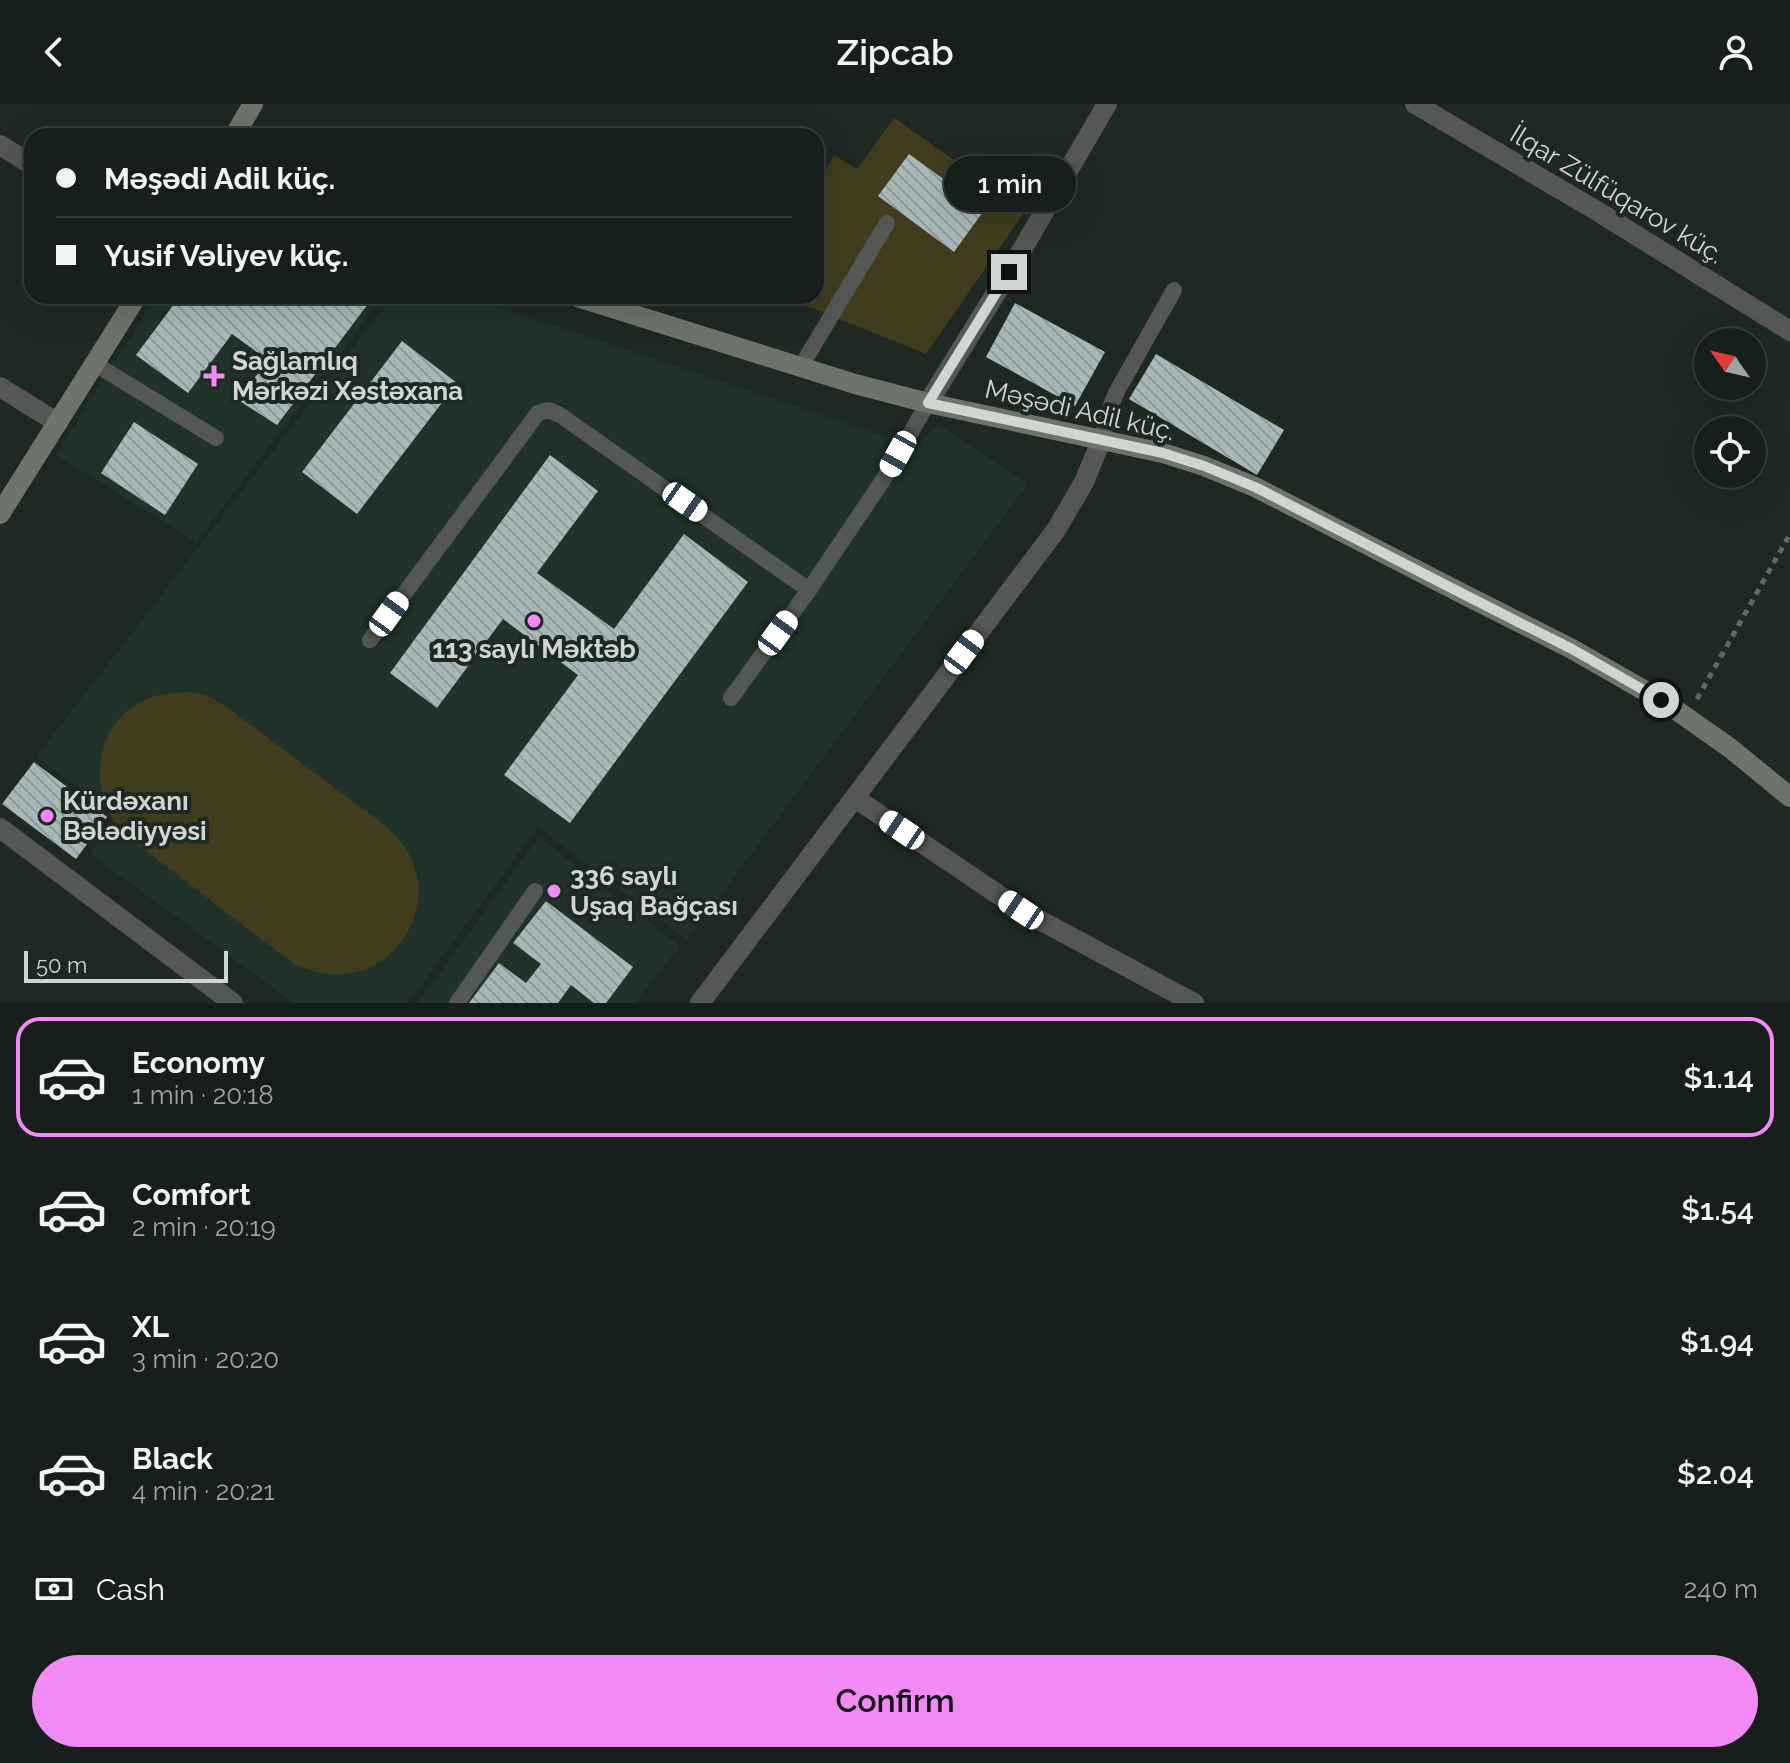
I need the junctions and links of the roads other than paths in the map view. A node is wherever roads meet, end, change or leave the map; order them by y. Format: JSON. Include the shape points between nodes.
{"nodes":[{"id":1,"x":253,"y":104,"type":"edge"},
{"id":2,"x":1107,"y":104,"type":"edge"},
{"id":3,"x":1415,"y":104,"type":"edge"},
{"id":4,"x":239,"y":128,"type":"edge"},
{"id":5,"x":0,"y":145,"type":"edge"},
{"id":6,"x":24,"y":160,"type":"edge"},
{"id":7,"x":887,"y":223,"type":"dead end"},
{"id":8,"x":1174,"y":290,"type":"dead end"},
{"id":9,"x":132,"y":304,"type":"edge"},
{"id":10,"x":599,"y":304,"type":"edge"},
{"id":11,"x":1790,"y":331,"type":"edge"},
{"id":12,"x":95,"y":364,"type":"junction"},
{"id":13,"x":800,"y":368,"type":"junction"},
{"id":14,"x":0,"y":387,"type":"edge"},
{"id":15,"x":928,"y":403,"type":"junction"},
{"id":16,"x":58,"y":423,"type":"junction"},
{"id":17,"x":216,"y":438,"type":"dead end"},
{"id":18,"x":1101,"y":441,"type":"junction"},
{"id":19,"x":0,"y":514,"type":"edge"},
{"id":20,"x":809,"y":590,"type":"junction"},
{"id":21,"x":370,"y":640,"type":"dead end"},
{"id":22,"x":731,"y":698,"type":"dead end"},
{"id":23,"x":1790,"y":797,"type":"edge"},
{"id":24,"x":855,"y":798,"type":"junction"},
{"id":25,"x":0,"y":828,"type":"edge"},
{"id":26,"x":535,"y":891,"type":"dead end"},
{"id":27,"x":233,"y":1003,"type":"edge"},
{"id":28,"x":457,"y":1003,"type":"edge"},
{"id":29,"x":700,"y":1003,"type":"edge"},
{"id":30,"x":1194,"y":1003,"type":"edge"}],
"edges":[{"from":1,"to":4,"type":"street"},
{"from":2,"to":15,"type":"street"},
{"from":3,"to":11,"type":"street","name":"İlqar Zülfüqarov küç."},
{"from":5,"to":6,"type":"street"},
{"from":7,"to":13,"type":"lane"},
{"from":8,"to":18,"type":"lane","via":[[1116,393]]},
{"from":9,"to":12,"type":"street"},
{"from":10,"to":13,"type":"street","name":"Məşədi Adil küç."},
{"from":12,"to":16,"type":"street"},
{"from":12,"to":17,"type":"lane"},
{"from":13,"to":15,"type":"street","name":"Məşədi Adil küç."},
{"from":14,"to":16,"type":"street"},
{"from":15,"to":18,"type":"street","name":"Məşədi Adil küç."},
{"from":15,"to":20,"type":"lane"},
{"from":16,"to":19,"type":"street"},
{"from":18,"to":23,"type":"street","name":"Məşədi Adil küç.","via":[[1163,453],[1255,487],[1572,649],[1661,700]]},
{"from":18,"to":24,"type":"street","via":[[1056,530]]},
{"from":20,"to":21,"type":"lane","via":[[548,410],[538,413]]},
{"from":20,"to":22,"type":"lane"},
{"from":24,"to":29,"type":"street"},
{"from":24,"to":30,"type":"street","via":[[1021,910]]},
{"from":25,"to":27,"type":"street"},
{"from":26,"to":28,"type":"lane"}]}
